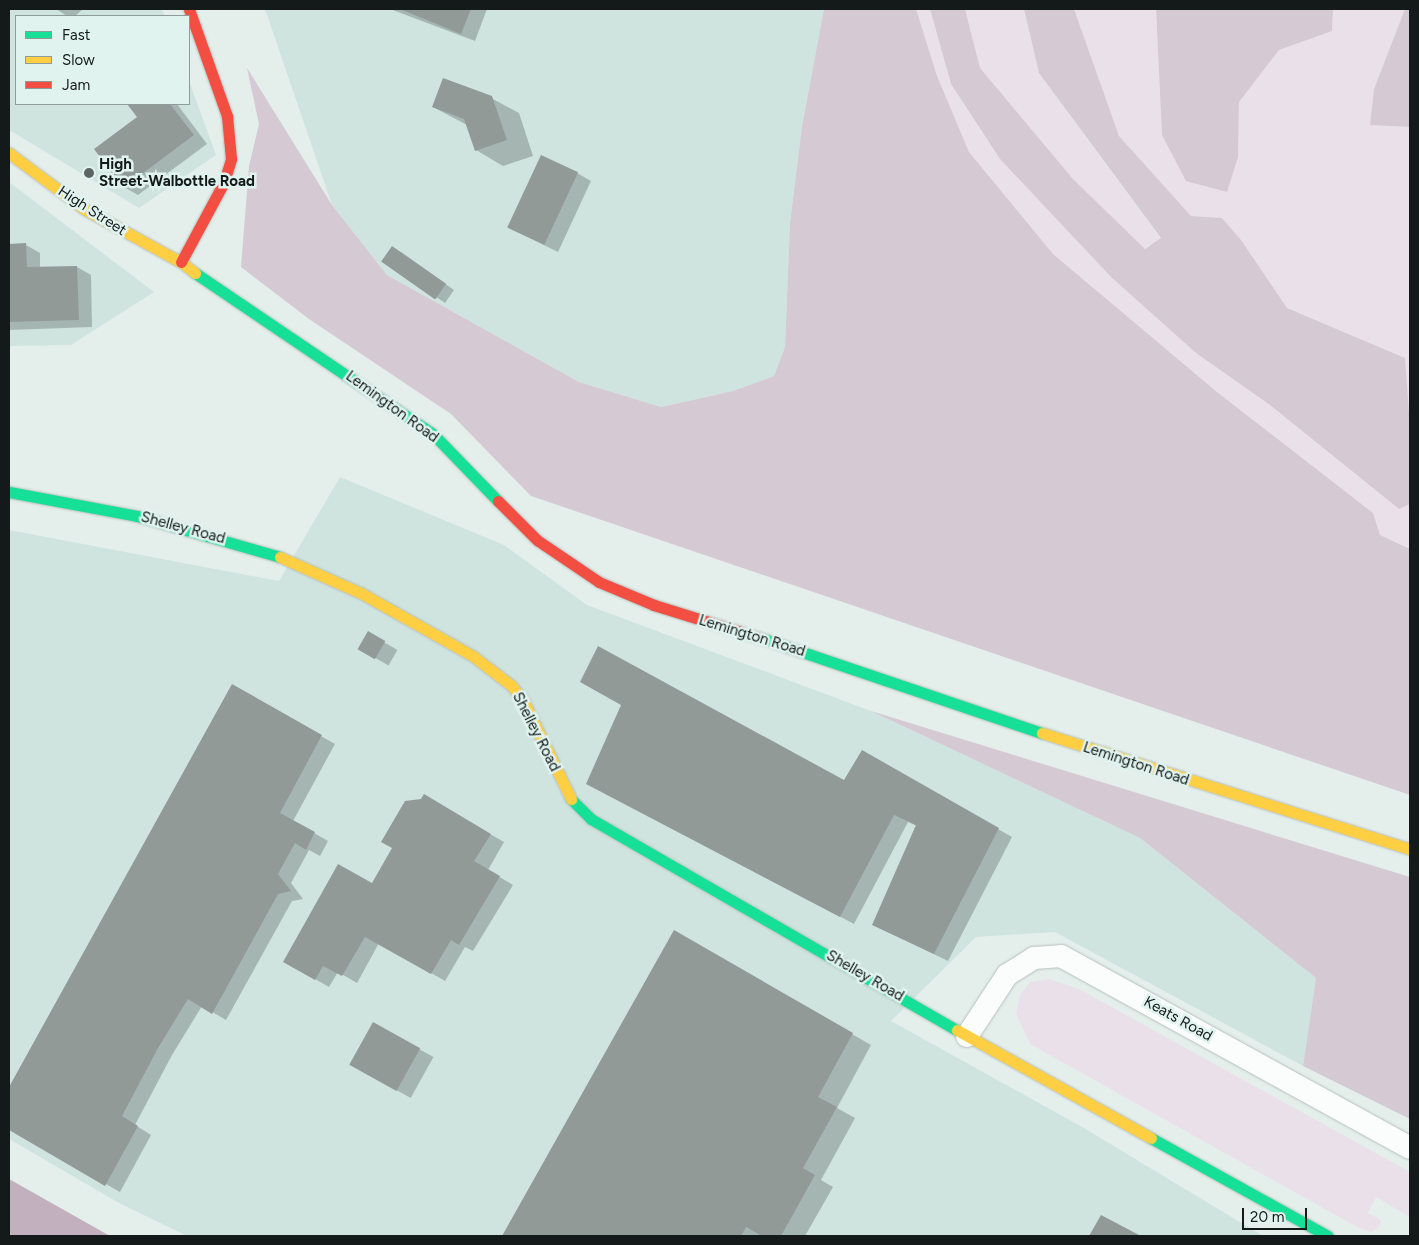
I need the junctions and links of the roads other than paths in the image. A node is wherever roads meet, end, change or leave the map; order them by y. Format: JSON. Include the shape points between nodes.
{"nodes":[{"id":1,"x":189,"y":9,"type":"edge"},
{"id":2,"x":9,"y":153,"type":"edge"},
{"id":3,"x":181,"y":262,"type":"junction"},
{"id":4,"x":9,"y":492,"type":"edge"},
{"id":5,"x":1410,"y":849,"type":"edge"},
{"id":6,"x":968,"y":1036,"type":"junction"},
{"id":7,"x":1410,"y":1148,"type":"edge"},
{"id":8,"x":1328,"y":1236,"type":"edge"}],
"edges":[{"from":1,"to":3,"type":"street","via":[[227,116],[231,144],[224,182]]},
{"from":2,"to":3,"type":"street","name":"High Street","via":[[84,209]]},
{"from":3,"to":5,"type":"street","name":"Lemington Road","via":[[434,435],[537,540],[599,582],[654,605],[810,654],[1126,762]]},
{"from":4,"to":6,"type":"street","name":"Shelley Road","via":[[137,516],[222,538],[300,564],[361,593],[473,656],[500,674],[524,702],[559,778],[579,810],[705,887]]},
{"from":6,"to":7,"type":"street","name":"Keats Road","via":[[1007,975],[1034,958],[1061,956]]},
{"from":6,"to":8,"type":"street","name":"Shelley Road"}]}
